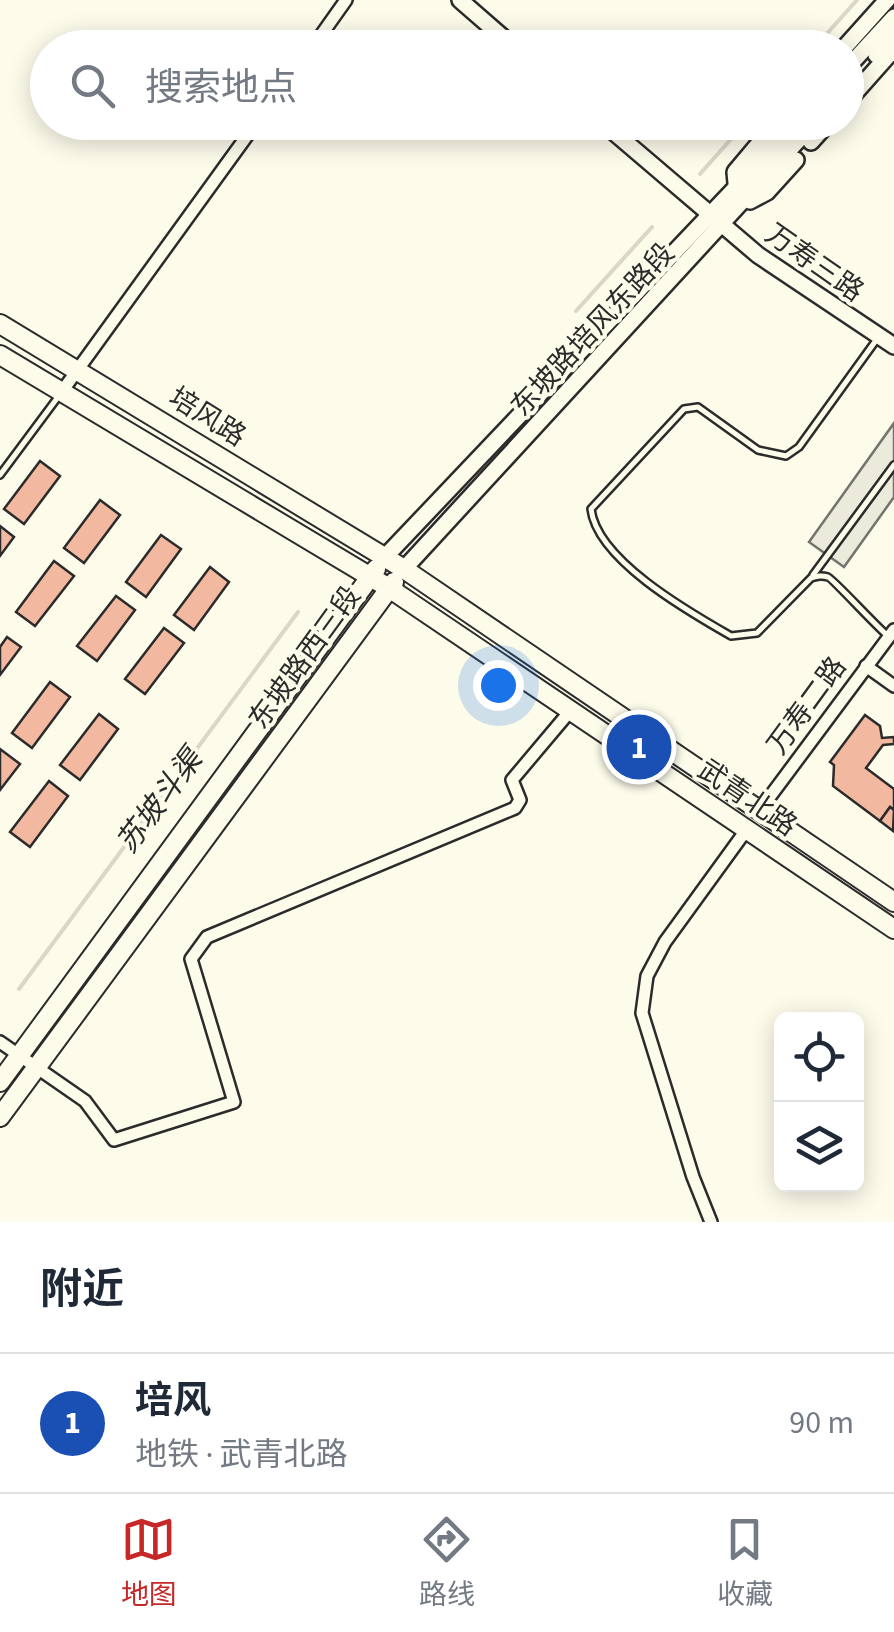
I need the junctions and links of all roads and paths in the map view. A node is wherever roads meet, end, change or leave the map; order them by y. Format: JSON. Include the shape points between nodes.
{"nodes":[{"id":1,"x":346,"y":0,"type":"edge"},
{"id":2,"x":460,"y":0,"type":"edge"},
{"id":3,"x":887,"y":0,"type":"edge"},
{"id":4,"x":894,"y":17,"type":"edge"},
{"id":5,"x":325,"y":30,"type":"edge"},
{"id":6,"x":494,"y":30,"type":"edge"},
{"id":7,"x":860,"y":30,"type":"edge"},
{"id":8,"x":894,"y":35,"type":"edge"},
{"id":9,"x":894,"y":49,"type":"edge"},
{"id":10,"x":864,"y":50,"type":"edge"},
{"id":11,"x":864,"y":68,"type":"edge"},
{"id":12,"x":864,"y":82,"type":"edge"},
{"id":13,"x":245,"y":140,"type":"edge"},
{"id":14,"x":623,"y":140,"type":"edge"},
{"id":15,"x":761,"y":140,"type":"edge"},
{"id":16,"x":782,"y":140,"type":"edge"},
{"id":17,"x":799,"y":140,"type":"edge"},
{"id":18,"x":813,"y":140,"type":"edge"},
{"id":19,"x":736,"y":183,"type":"junction"},
{"id":20,"x":738,"y":207,"type":"junction"},
{"id":21,"x":716,"y":220,"type":"junction"},
{"id":22,"x":0,"y":324,"type":"edge"},
{"id":23,"x":879,"y":336,"type":"junction"},
{"id":24,"x":894,"y":346,"type":"edge"},
{"id":25,"x":0,"y":354,"type":"edge"},
{"id":26,"x":79,"y":369,"type":"junction"},
{"id":27,"x":63,"y":390,"type":"junction"},
{"id":28,"x":894,"y":466,"type":"edge"},
{"id":29,"x":0,"y":476,"type":"edge"},
{"id":30,"x":385,"y":557,"type":"junction"},
{"id":31,"x":404,"y":569,"type":"junction"},
{"id":32,"x":371,"y":576,"type":"junction"},
{"id":33,"x":811,"y":578,"type":"junction"},
{"id":34,"x":389,"y":588,"type":"junction"},
{"id":35,"x":891,"y":634,"type":"edge"},
{"id":36,"x":866,"y":666,"type":"junction"},
{"id":37,"x":894,"y":686,"type":"edge"},
{"id":38,"x":571,"y":710,"type":"junction"},
{"id":39,"x":760,"y":810,"type":"junction"},
{"id":40,"x":747,"y":829,"type":"junction"},
{"id":41,"x":894,"y":902,"type":"edge"},
{"id":42,"x":894,"y":930,"type":"edge"},
{"id":43,"x":0,"y":1042,"type":"edge"},
{"id":44,"x":20,"y":1056,"type":"junction"},
{"id":45,"x":38,"y":1067,"type":"junction"},
{"id":46,"x":0,"y":1082,"type":"edge"},
{"id":47,"x":0,"y":1117,"type":"edge"},
{"id":48,"x":711,"y":1222,"type":"edge"}],
"edges":[{"from":1,"to":5,"type":"street"},
{"from":2,"to":6,"type":"main road"},
{"from":3,"to":7,"type":"main road"},
{"from":4,"to":10,"type":"main road"},
{"from":8,"to":11,"type":"main road"},
{"from":9,"to":12,"type":"main road"},
{"from":13,"to":26,"type":"street"},
{"from":14,"to":21,"type":"main road","name":"万寿三路"},
{"from":15,"to":19,"type":"main road","via":[[735,172]]},
{"from":16,"to":19,"type":"main road","name":"东坡路培风东路段"},
{"from":17,"to":20,"type":"main road","name":"东坡路培风东路段"},
{"from":18,"to":20,"type":"main road","via":[[767,192]]},
{"from":19,"to":21,"type":"main road","name":"东坡路培风东路段"},
{"from":20,"to":21,"type":"main road","name":"东坡路培风东路段"},
{"from":21,"to":23,"type":"main road","name":"万寿三路"},
{"from":21,"to":30,"type":"main road","name":"东坡路培风东路段"},
{"from":21,"to":31,"type":"main road","name":"东坡路培风东路段"},
{"from":22,"to":26,"type":"main road","name":"培风路"},
{"from":23,"to":24,"type":"main road","name":"万寿三路"},
{"from":23,"to":33,"type":"lane","via":[[786,456],[758,450],[698,408],[684,409],[591,510],[608,550],[732,636],[757,632]]},
{"from":25,"to":27,"type":"main road","name":"培风路"},
{"from":26,"to":27,"type":"street"},
{"from":26,"to":30,"type":"main road","name":"培风路"},
{"from":27,"to":29,"type":"lane"},
{"from":27,"to":32,"type":"main road","name":"培风路"},
{"from":28,"to":33,"type":"lane"},
{"from":30,"to":31,"type":"main road","name":"武青北路"},
{"from":30,"to":32,"type":"main road","name":"东坡路西三段"},
{"from":31,"to":34,"type":"main road","name":"东坡路西三段"},
{"from":31,"to":39,"type":"main road","name":"武青北路"},
{"from":32,"to":34,"type":"main road","name":"武青北路"},
{"from":32,"to":44,"type":"main road","name":"东坡路西三段"},
{"from":33,"to":35,"type":"lane","via":[[834,579],[852,604]]},
{"from":34,"to":38,"type":"main road","name":"武青北路"},
{"from":34,"to":45,"type":"main road","name":"东坡路西三段"},
{"from":35,"to":36,"type":"street","name":"万寿二路"},
{"from":36,"to":37,"type":"street"},
{"from":36,"to":39,"type":"street","name":"万寿二路"},
{"from":38,"to":40,"type":"main road","name":"武青北路"},
{"from":38,"to":45,"type":"street","via":[[512,780],[520,800],[515,808],[207,937],[191,958],[234,1102],[114,1140],[84,1102]]},
{"from":39,"to":41,"type":"main road","name":"武青北路"},
{"from":40,"to":42,"type":"main road","name":"武青北路"},
{"from":40,"to":48,"type":"street","via":[[665,942],[646,976],[642,1013]]},
{"from":43,"to":44,"type":"street"},
{"from":44,"to":45,"type":"street"},
{"from":44,"to":46,"type":"main road","name":"东坡路西三段"},
{"from":45,"to":47,"type":"main road","name":"东坡路西三段"}]}
